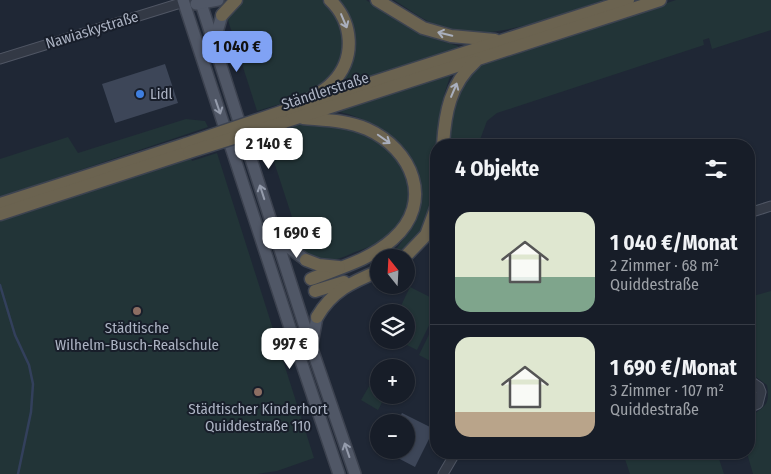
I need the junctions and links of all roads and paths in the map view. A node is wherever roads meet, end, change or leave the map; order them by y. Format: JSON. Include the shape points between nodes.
{"nodes":[{"id":1,"x":218,"y":0,"type":"edge"},
{"id":2,"x":236,"y":0,"type":"edge"},
{"id":3,"x":330,"y":0,"type":"edge"},
{"id":4,"x":377,"y":0,"type":"edge"},
{"id":5,"x":628,"y":0,"type":"edge"},
{"id":6,"x":660,"y":0,"type":"edge"},
{"id":7,"x":185,"y":1,"type":"edge"},
{"id":8,"x":201,"y":2,"type":"edge"},
{"id":9,"x":222,"y":15,"type":"joint"},
{"id":10,"x":502,"y":41,"type":"junction"},
{"id":11,"x":214,"y":43,"type":"junction"},
{"id":12,"x":479,"y":58,"type":"junction"},
{"id":13,"x":0,"y":59,"type":"edge"},
{"id":14,"x":297,"y":113,"type":"junction"},
{"id":15,"x":444,"y":139,"type":"edge"},
{"id":16,"x":188,"y":148,"type":"junction"},
{"id":17,"x":0,"y":204,"type":"edge"},
{"id":18,"x":771,"y":206,"type":"edge"},
{"id":19,"x":755,"y":211,"type":"edge"},
{"id":20,"x":0,"y":214,"type":"edge"},
{"id":21,"x":430,"y":225,"type":"edge"},
{"id":22,"x":277,"y":239,"type":"junction"},
{"id":23,"x":413,"y":249,"type":"edge"},
{"id":24,"x":306,"y":260,"type":"joint"},
{"id":25,"x":341,"y":267,"type":"junction"},
{"id":26,"x":370,"y":274,"type":"edge"},
{"id":27,"x":370,"y":275,"type":"edge"},
{"id":28,"x":313,"y":285,"type":"junction"},
{"id":29,"x":294,"y":291,"type":"junction"},
{"id":30,"x":279,"y":296,"type":"junction"},
{"id":31,"x":317,"y":317,"type":"joint"},
{"id":32,"x":312,"y":346,"type":"junction"},
{"id":33,"x":755,"y":384,"type":"edge"},
{"id":34,"x":755,"y":405,"type":"edge"},
{"id":35,"x":452,"y":459,"type":"edge"},
{"id":36,"x":339,"y":474,"type":"edge"},
{"id":37,"x":355,"y":474,"type":"edge"},
{"id":38,"x":443,"y":474,"type":"edge"}],
"edges":[{"from":1,"to":8,"type":"main road"},
{"from":2,"to":9,"type":"highway"},
{"from":3,"to":14,"type":"highway","one_way":true,"via":[[346,23],[349,37],[346,58],[333,82]]},
{"from":10,"to":4,"type":"highway","one_way":true,"via":[[460,37],[423,28]]},
{"from":5,"to":10,"type":"highway","name":"Ständlerstraße"},
{"from":6,"to":12,"type":"highway","name":"Ständlerstraße"},
{"from":7,"to":8,"type":"main road"},
{"from":7,"to":13,"type":"street","name":"Nawiaskystraße"},
{"from":7,"to":30,"type":"main road","one_way":true},
{"from":8,"to":11,"type":"main road"},
{"from":9,"to":11,"type":"main road"},
{"from":10,"to":14,"type":"highway","name":"Ständlerstraße"},
{"from":22,"to":11,"type":"main road","one_way":true},
{"from":12,"to":14,"type":"highway","name":"Ständlerstraße"},
{"from":15,"to":12,"type":"highway","one_way":true,"via":[[447,108],[455,85]]},
{"from":14,"to":16,"type":"highway","name":"Ständlerstraße","bridge":true},
{"from":14,"to":25,"type":"highway","one_way":true,"via":[[339,121],[377,134],[404,157],[413,179],[413,207],[406,225],[381,250]]},
{"from":16,"to":17,"type":"highway","name":"Ständlerstraße"},
{"from":16,"to":20,"type":"highway","name":"Ständlerstraße"},
{"from":18,"to":19,"type":"street"},
{"from":21,"to":23,"type":"highway","via":[[426,236]]},
{"from":22,"to":24,"type":"main road"},
{"from":22,"to":29,"type":"main road"},
{"from":24,"to":25,"type":"highway"},
{"from":25,"to":28,"type":"highway"},
{"from":26,"to":28,"type":"highway"},
{"from":27,"to":31,"type":"highway","via":[[336,292]]},
{"from":28,"to":29,"type":"main road"},
{"from":29,"to":30,"type":"main road"},
{"from":29,"to":32,"type":"main road"},
{"from":30,"to":36,"type":"main road"},
{"from":31,"to":32,"type":"main road"},
{"from":37,"to":32,"type":"main road","one_way":true},
{"from":33,"to":34,"type":"street","via":[[761,392]]},
{"from":35,"to":38,"type":"street"}]}
